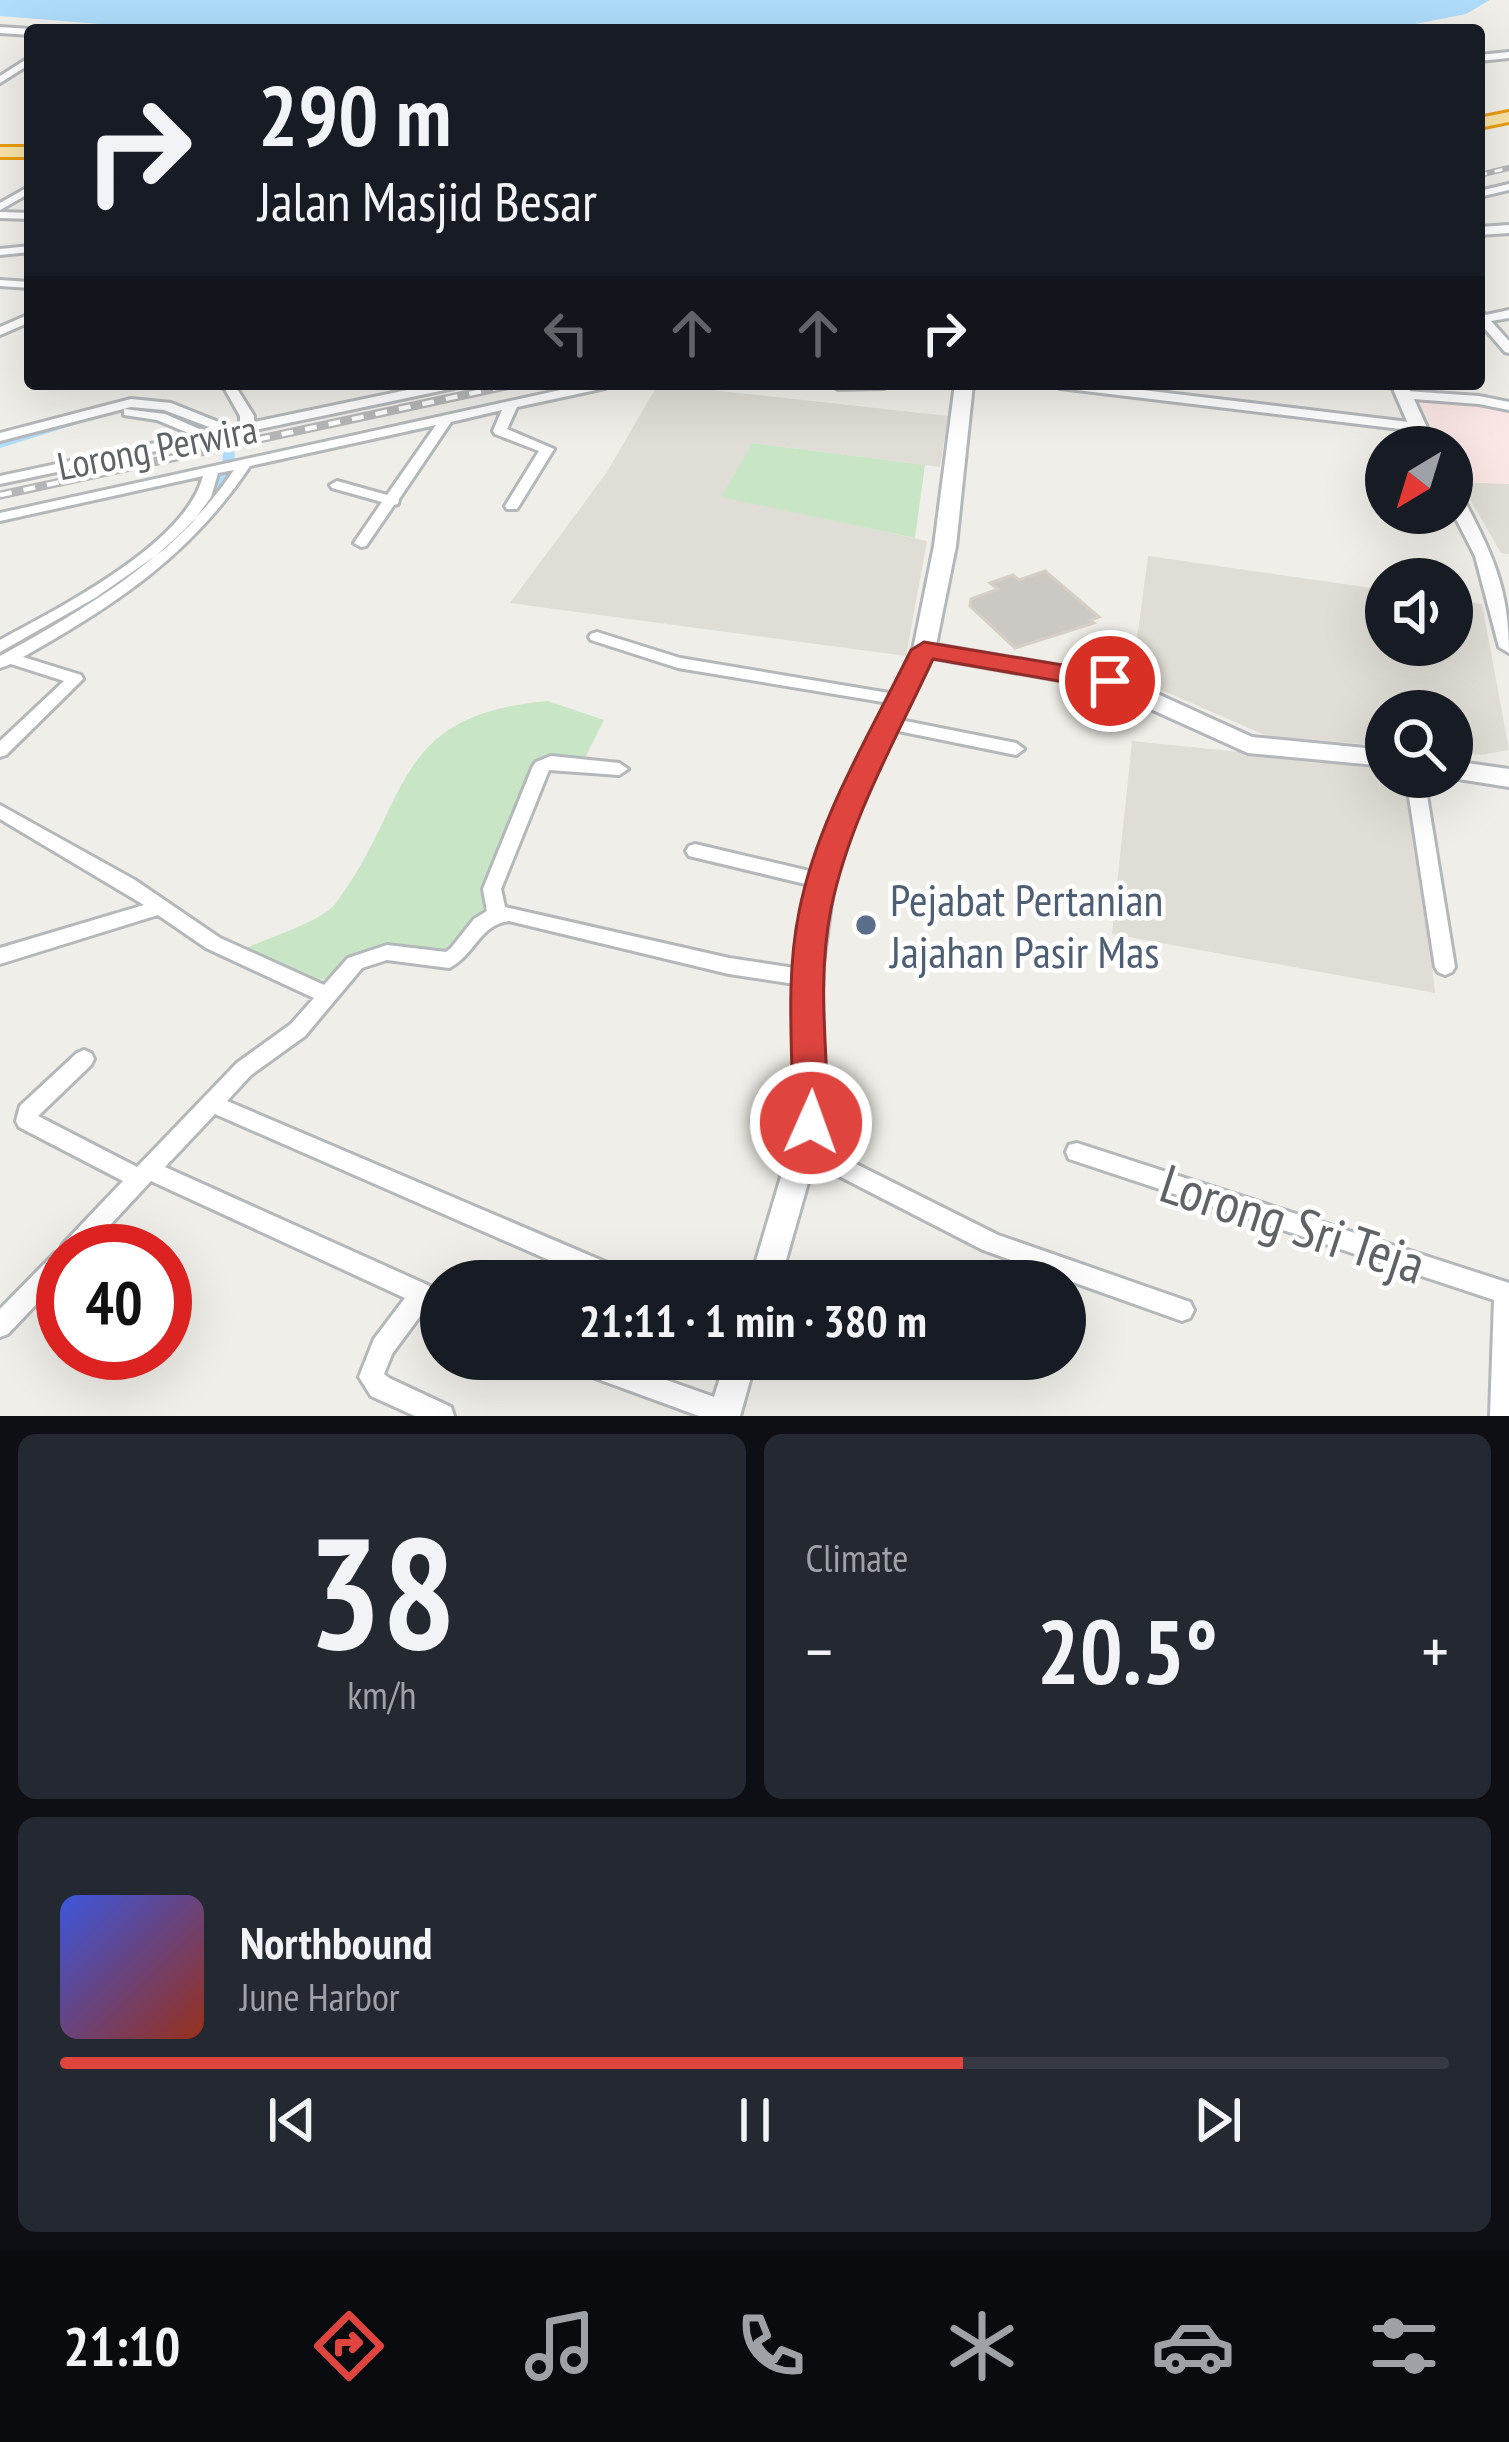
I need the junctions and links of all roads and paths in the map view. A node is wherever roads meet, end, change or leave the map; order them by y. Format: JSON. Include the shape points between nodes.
{"nodes":[{"id":1,"x":24,"y":193,"type":"edge"},
{"id":2,"x":0,"y":211,"type":"edge"},
{"id":3,"x":1485,"y":320,"type":"edge"},
{"id":4,"x":1508,"y":346,"type":"edge"},
{"id":5,"x":232,"y":390,"type":"edge"},
{"id":6,"x":424,"y":390,"type":"edge"},
{"id":7,"x":576,"y":390,"type":"edge"},
{"id":8,"x":963,"y":390,"type":"edge"},
{"id":9,"x":1160,"y":390,"type":"edge"},
{"id":10,"x":1402,"y":390,"type":"edge"},
{"id":11,"x":1194,"y":392,"type":"edge"},
{"id":12,"x":512,"y":403,"type":"junction"},
{"id":13,"x":1509,"y":406,"type":"edge"},
{"id":14,"x":448,"y":417,"type":"junction"},
{"id":15,"x":247,"y":426,"type":"junction"},
{"id":16,"x":1411,"y":426,"type":"edge"},
{"id":17,"x":1417,"y":426,"type":"edge"},
{"id":18,"x":214,"y":432,"type":"junction"},
{"id":19,"x":0,"y":437,"type":"edge"},
{"id":20,"x":0,"y":448,"type":"edge"},
{"id":21,"x":241,"y":463,"type":"junction"},
{"id":22,"x":215,"y":468,"type":"junction"},
{"id":23,"x":0,"y":479,"type":"edge"},
{"id":24,"x":337,"y":485,"type":"dead end"},
{"id":25,"x":393,"y":501,"type":"junction"},
{"id":26,"x":512,"y":506,"type":"dead end"},
{"id":27,"x":0,"y":517,"type":"edge"},
{"id":28,"x":1473,"y":534,"type":"edge"},
{"id":29,"x":361,"y":543,"type":"dead end"},
{"id":30,"x":598,"y":638,"type":"dead end"},
{"id":31,"x":1509,"y":647,"type":"edge"},
{"id":32,"x":924,"y":650,"type":"junction"},
{"id":33,"x":3,"y":656,"type":"edge"},
{"id":34,"x":901,"y":700,"type":"junction"},
{"id":35,"x":890,"y":724,"type":"junction"},
{"id":36,"x":1016,"y":749,"type":"dead end"},
{"id":37,"x":0,"y":751,"type":"edge"},
{"id":38,"x":1365,"y":756,"type":"edge"},
{"id":39,"x":619,"y":769,"type":"dead end"},
{"id":40,"x":1418,"y":798,"type":"edge"},
{"id":41,"x":0,"y":811,"type":"edge"},
{"id":42,"x":695,"y":850,"type":"dead end"},
{"id":43,"x":822,"y":881,"type":"junction"},
{"id":44,"x":162,"y":907,"type":"junction"},
{"id":45,"x":497,"y":913,"type":"junction"},
{"id":46,"x":0,"y":956,"type":"edge"},
{"id":47,"x":1445,"y":967,"type":"dead end"},
{"id":48,"x":808,"y":977,"type":"junction"},
{"id":49,"x":327,"y":995,"type":"junction"},
{"id":50,"x":85,"y":1059,"type":"dead end"},
{"id":51,"x":211,"y":1103,"type":"junction"},
{"id":52,"x":806,"y":1148,"type":"junction"},
{"id":53,"x":1077,"y":1152,"type":"dead end"},
{"id":54,"x":144,"y":1174,"type":"junction"},
{"id":55,"x":97,"y":1224,"type":"edge"},
{"id":56,"x":574,"y":1260,"type":"edge"},
{"id":57,"x":771,"y":1260,"type":"edge"},
{"id":58,"x":36,"y":1288,"type":"edge"},
{"id":59,"x":1508,"y":1293,"type":"edge"},
{"id":60,"x":420,"y":1294,"type":"edge"},
{"id":61,"x":420,"y":1310,"type":"edge"},
{"id":62,"x":1182,"y":1310,"type":"dead end"},
{"id":63,"x":0,"y":1326,"type":"edge"},
{"id":64,"x":630,"y":1380,"type":"edge"},
{"id":65,"x":735,"y":1380,"type":"edge"},
{"id":66,"x":724,"y":1415,"type":"edge"},
{"id":67,"x":442,"y":1416,"type":"edge"},
{"id":68,"x":1502,"y":1416,"type":"edge"}],
"edges":[{"from":1,"to":2,"type":"street"},
{"from":3,"to":4,"type":"street"},
{"from":5,"to":15,"type":"street"},
{"from":6,"to":15,"type":"street","name":"Lorong Perwira"},
{"from":7,"to":12,"type":"street"},
{"from":8,"to":32,"type":"main road"},
{"from":9,"to":11,"type":"street"},
{"from":10,"to":13,"type":"street"},
{"from":10,"to":17,"type":"street"},
{"from":11,"to":16,"type":"street"},
{"from":12,"to":14,"type":"street"},
{"from":12,"to":26,"type":"street","via":[[500,431],[547,449]]},
{"from":14,"to":21,"type":"street"},
{"from":14,"to":25,"type":"street"},
{"from":15,"to":18,"type":"street","name":"Lorong Perwira"},
{"from":18,"to":19,"type":"street","via":[[166,406],[131,403]]},
{"from":18,"to":20,"type":"street","via":[[123,412]]},
{"from":18,"to":23,"type":"street","name":"Lorong Perwira"},
{"from":21,"to":22,"type":"street"},
{"from":21,"to":33,"type":"street","via":[[219,506],[112,598]]},
{"from":22,"to":27,"type":"street"},
{"from":22,"to":33,"type":"street","via":[[176,528]]},
{"from":24,"to":25,"type":"street"},
{"from":25,"to":29,"type":"street"},
{"from":28,"to":31,"type":"street"},
{"from":30,"to":34,"type":"street","via":[[678,663]]},
{"from":32,"to":34,"type":"street"},
{"from":32,"to":38,"type":"main road","via":[[1110,681],[1248,745]]},
{"from":33,"to":37,"type":"street","via":[[75,679]]},
{"from":34,"to":35,"type":"street"},
{"from":35,"to":36,"type":"street"},
{"from":35,"to":43,"type":"street","via":[[834,838]]},
{"from":39,"to":45,"type":"street","via":[[542,766],[497,872]]},
{"from":40,"to":47,"type":"street"},
{"from":41,"to":44,"type":"street"},
{"from":42,"to":43,"type":"street"},
{"from":43,"to":48,"type":"street"},
{"from":44,"to":46,"type":"street"},
{"from":44,"to":49,"type":"street","via":[[243,960]]},
{"from":45,"to":48,"type":"street"},
{"from":45,"to":49,"type":"street","via":[[448,960],[376,953],[355,963]]},
{"from":48,"to":52,"type":"street","via":[[814,1096]]},
{"from":49,"to":51,"type":"street"},
{"from":50,"to":54,"type":"street","via":[[27,1121]]},
{"from":51,"to":54,"type":"street"},
{"from":51,"to":56,"type":"street"},
{"from":52,"to":57,"type":"street"},
{"from":52,"to":62,"type":"street","via":[[991,1243]]},
{"from":53,"to":59,"type":"street","name":"Lorong Sri Teja"},
{"from":54,"to":55,"type":"street"},
{"from":54,"to":60,"type":"street"},
{"from":58,"to":63,"type":"street"},
{"from":59,"to":68,"type":"street"},
{"from":61,"to":67,"type":"street","via":[[383,1346],[371,1378]]},
{"from":64,"to":66,"type":"street"},
{"from":65,"to":66,"type":"street"}]}
